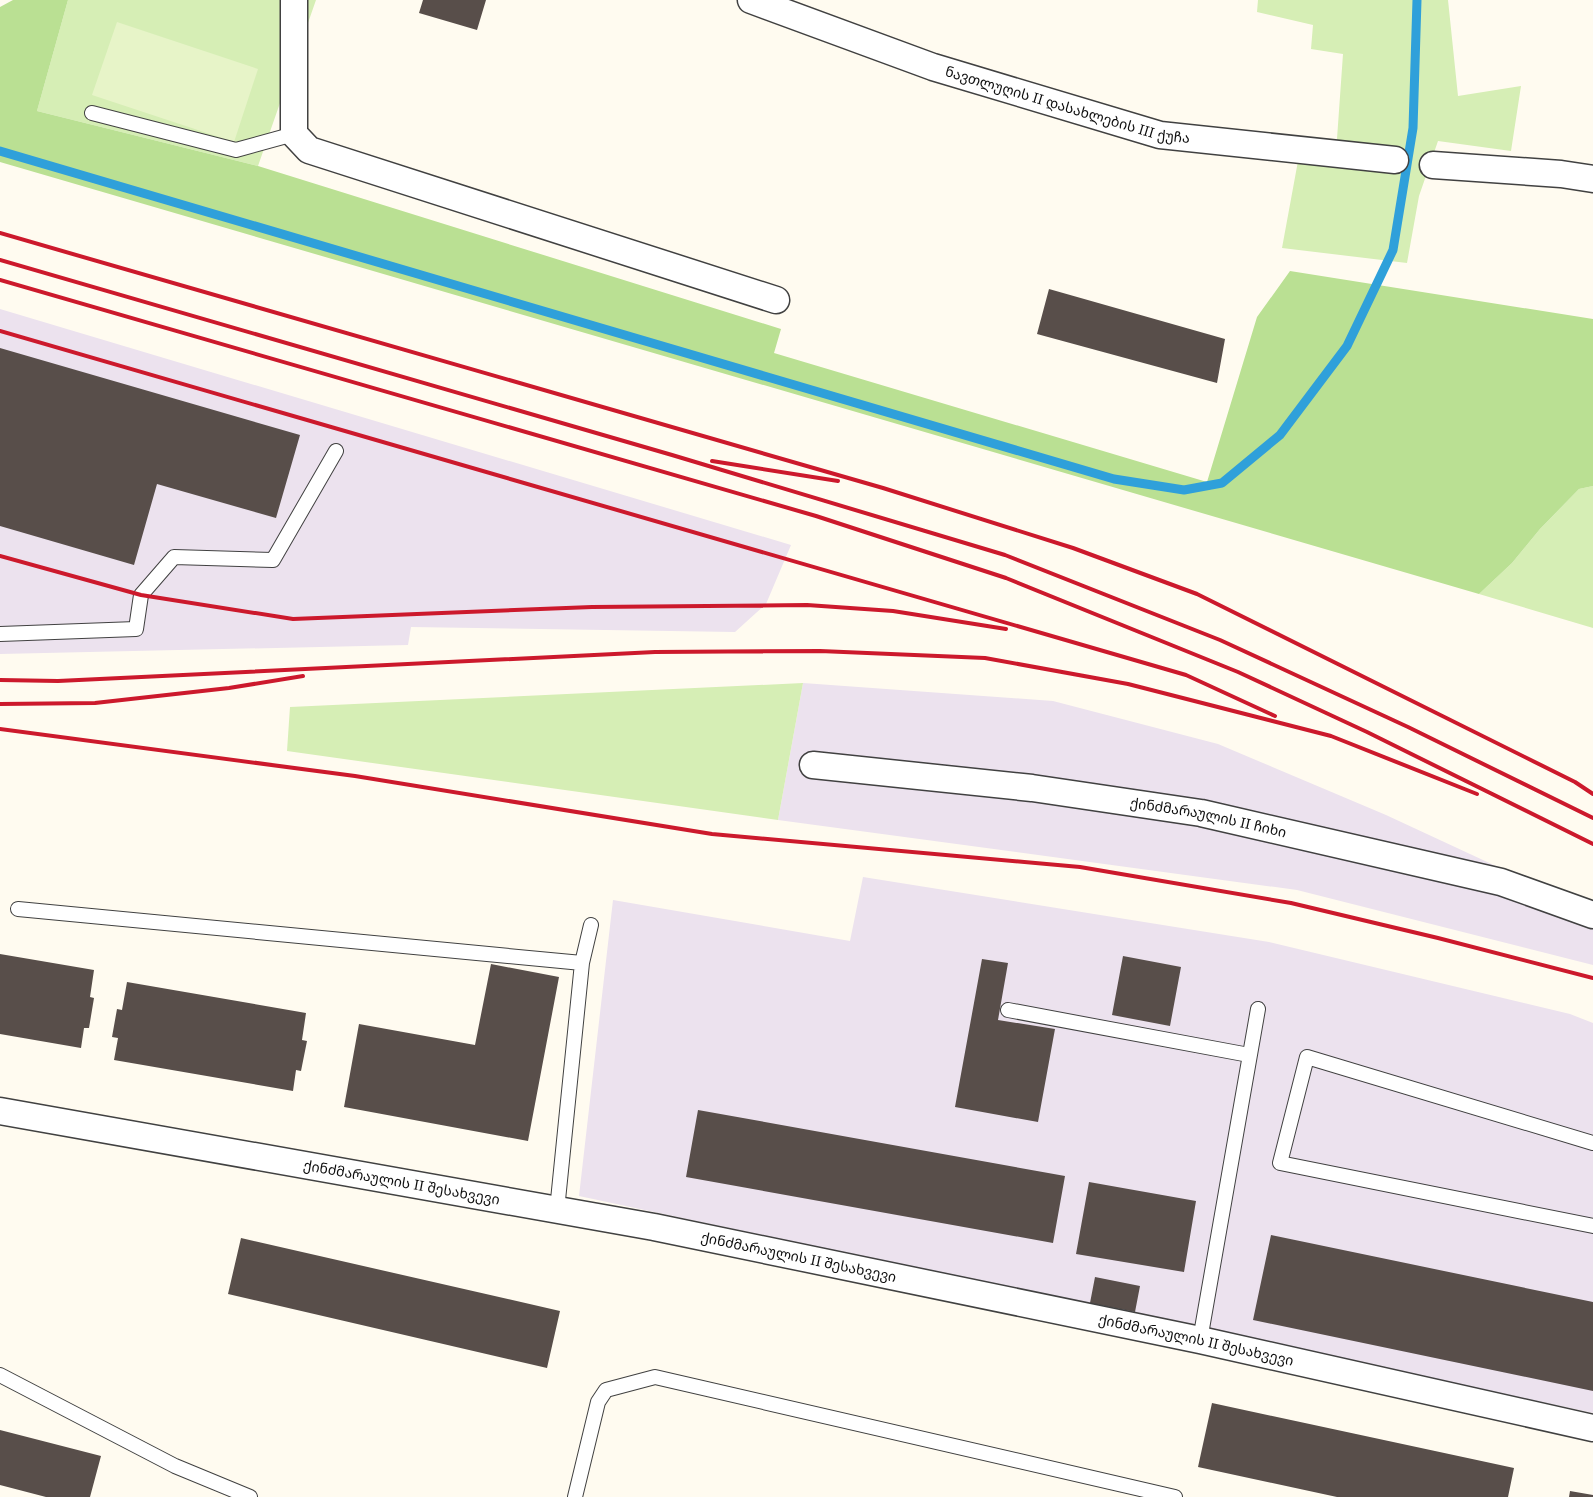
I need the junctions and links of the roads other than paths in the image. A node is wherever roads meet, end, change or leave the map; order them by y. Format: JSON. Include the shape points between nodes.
{"nodes":[{"id":1,"x":294,"y":0,"type":"edge"},
{"id":2,"x":751,"y":0,"type":"edge"},
{"id":3,"x":92,"y":113,"type":"dead end"},
{"id":4,"x":294,"y":134,"type":"junction"},
{"id":5,"x":1395,"y":160,"type":"dead end"},
{"id":6,"x":1433,"y":165,"type":"dead end"},
{"id":7,"x":1593,"y":179,"type":"edge"},
{"id":8,"x":776,"y":300,"type":"dead end"},
{"id":9,"x":336,"y":451,"type":"dead end"},
{"id":10,"x":0,"y":634,"type":"edge"},
{"id":11,"x":813,"y":765,"type":"dead end"},
{"id":12,"x":18,"y":909,"type":"dead end"},
{"id":13,"x":1593,"y":915,"type":"edge"},
{"id":14,"x":591,"y":926,"type":"dead end"},
{"id":15,"x":582,"y":962,"type":"junction"},
{"id":16,"x":1258,"y":1009,"type":"dead end"},
{"id":17,"x":1008,"y":1010,"type":"dead end"},
{"id":18,"x":1249,"y":1055,"type":"junction"},
{"id":19,"x":0,"y":1111,"type":"edge"},
{"id":20,"x":1593,"y":1143,"type":"edge"},
{"id":21,"x":557,"y":1210,"type":"junction"},
{"id":22,"x":1593,"y":1226,"type":"edge"},
{"id":23,"x":1200,"y":1340,"type":"junction"},
{"id":24,"x":0,"y":1375,"type":"edge"},
{"id":25,"x":1593,"y":1428,"type":"edge"},
{"id":26,"x":250,"y":1497,"type":"edge"},
{"id":27,"x":576,"y":1497,"type":"edge"},
{"id":28,"x":1175,"y":1497,"type":"edge"}],
"edges":[{"from":1,"to":4,"type":"street"},
{"from":2,"to":5,"type":"street","name":"ნავთლუღის II დასახლების III ქუჩა","via":[[933,67],[1160,134]]},
{"from":3,"to":4,"type":"lane","via":[[236,150]]},
{"from":4,"to":8,"type":"street","via":[[309,150]]},
{"from":6,"to":7,"type":"street"},
{"from":9,"to":10,"type":"lane","via":[[273,560],[174,558],[141,595],[136,629]]},
{"from":11,"to":13,"type":"street","name":"ქინძმარაულის II ჩიხი","via":[[1032,788],[1201,813],[1501,882]]},
{"from":12,"to":15,"type":"lane"},
{"from":14,"to":15,"type":"lane"},
{"from":15,"to":21,"type":"lane"},
{"from":16,"to":18,"type":"lane"},
{"from":17,"to":18,"type":"lane"},
{"from":18,"to":23,"type":"lane"},
{"from":19,"to":21,"type":"street","name":"ქინძმარაულის II შესახვევი"},
{"from":20,"to":22,"type":"lane","via":[[1307,1057],[1280,1163]]},
{"from":21,"to":23,"type":"street","name":"ქინძმარაულის II შესახვევი","via":[[654,1227]]},
{"from":23,"to":25,"type":"street","name":"ქინძმარაულის II შესახვევი"},
{"from":24,"to":26,"type":"lane","via":[[175,1466]]},
{"from":27,"to":28,"type":"lane","via":[[598,1402],[606,1390],[655,1377]]}]}
